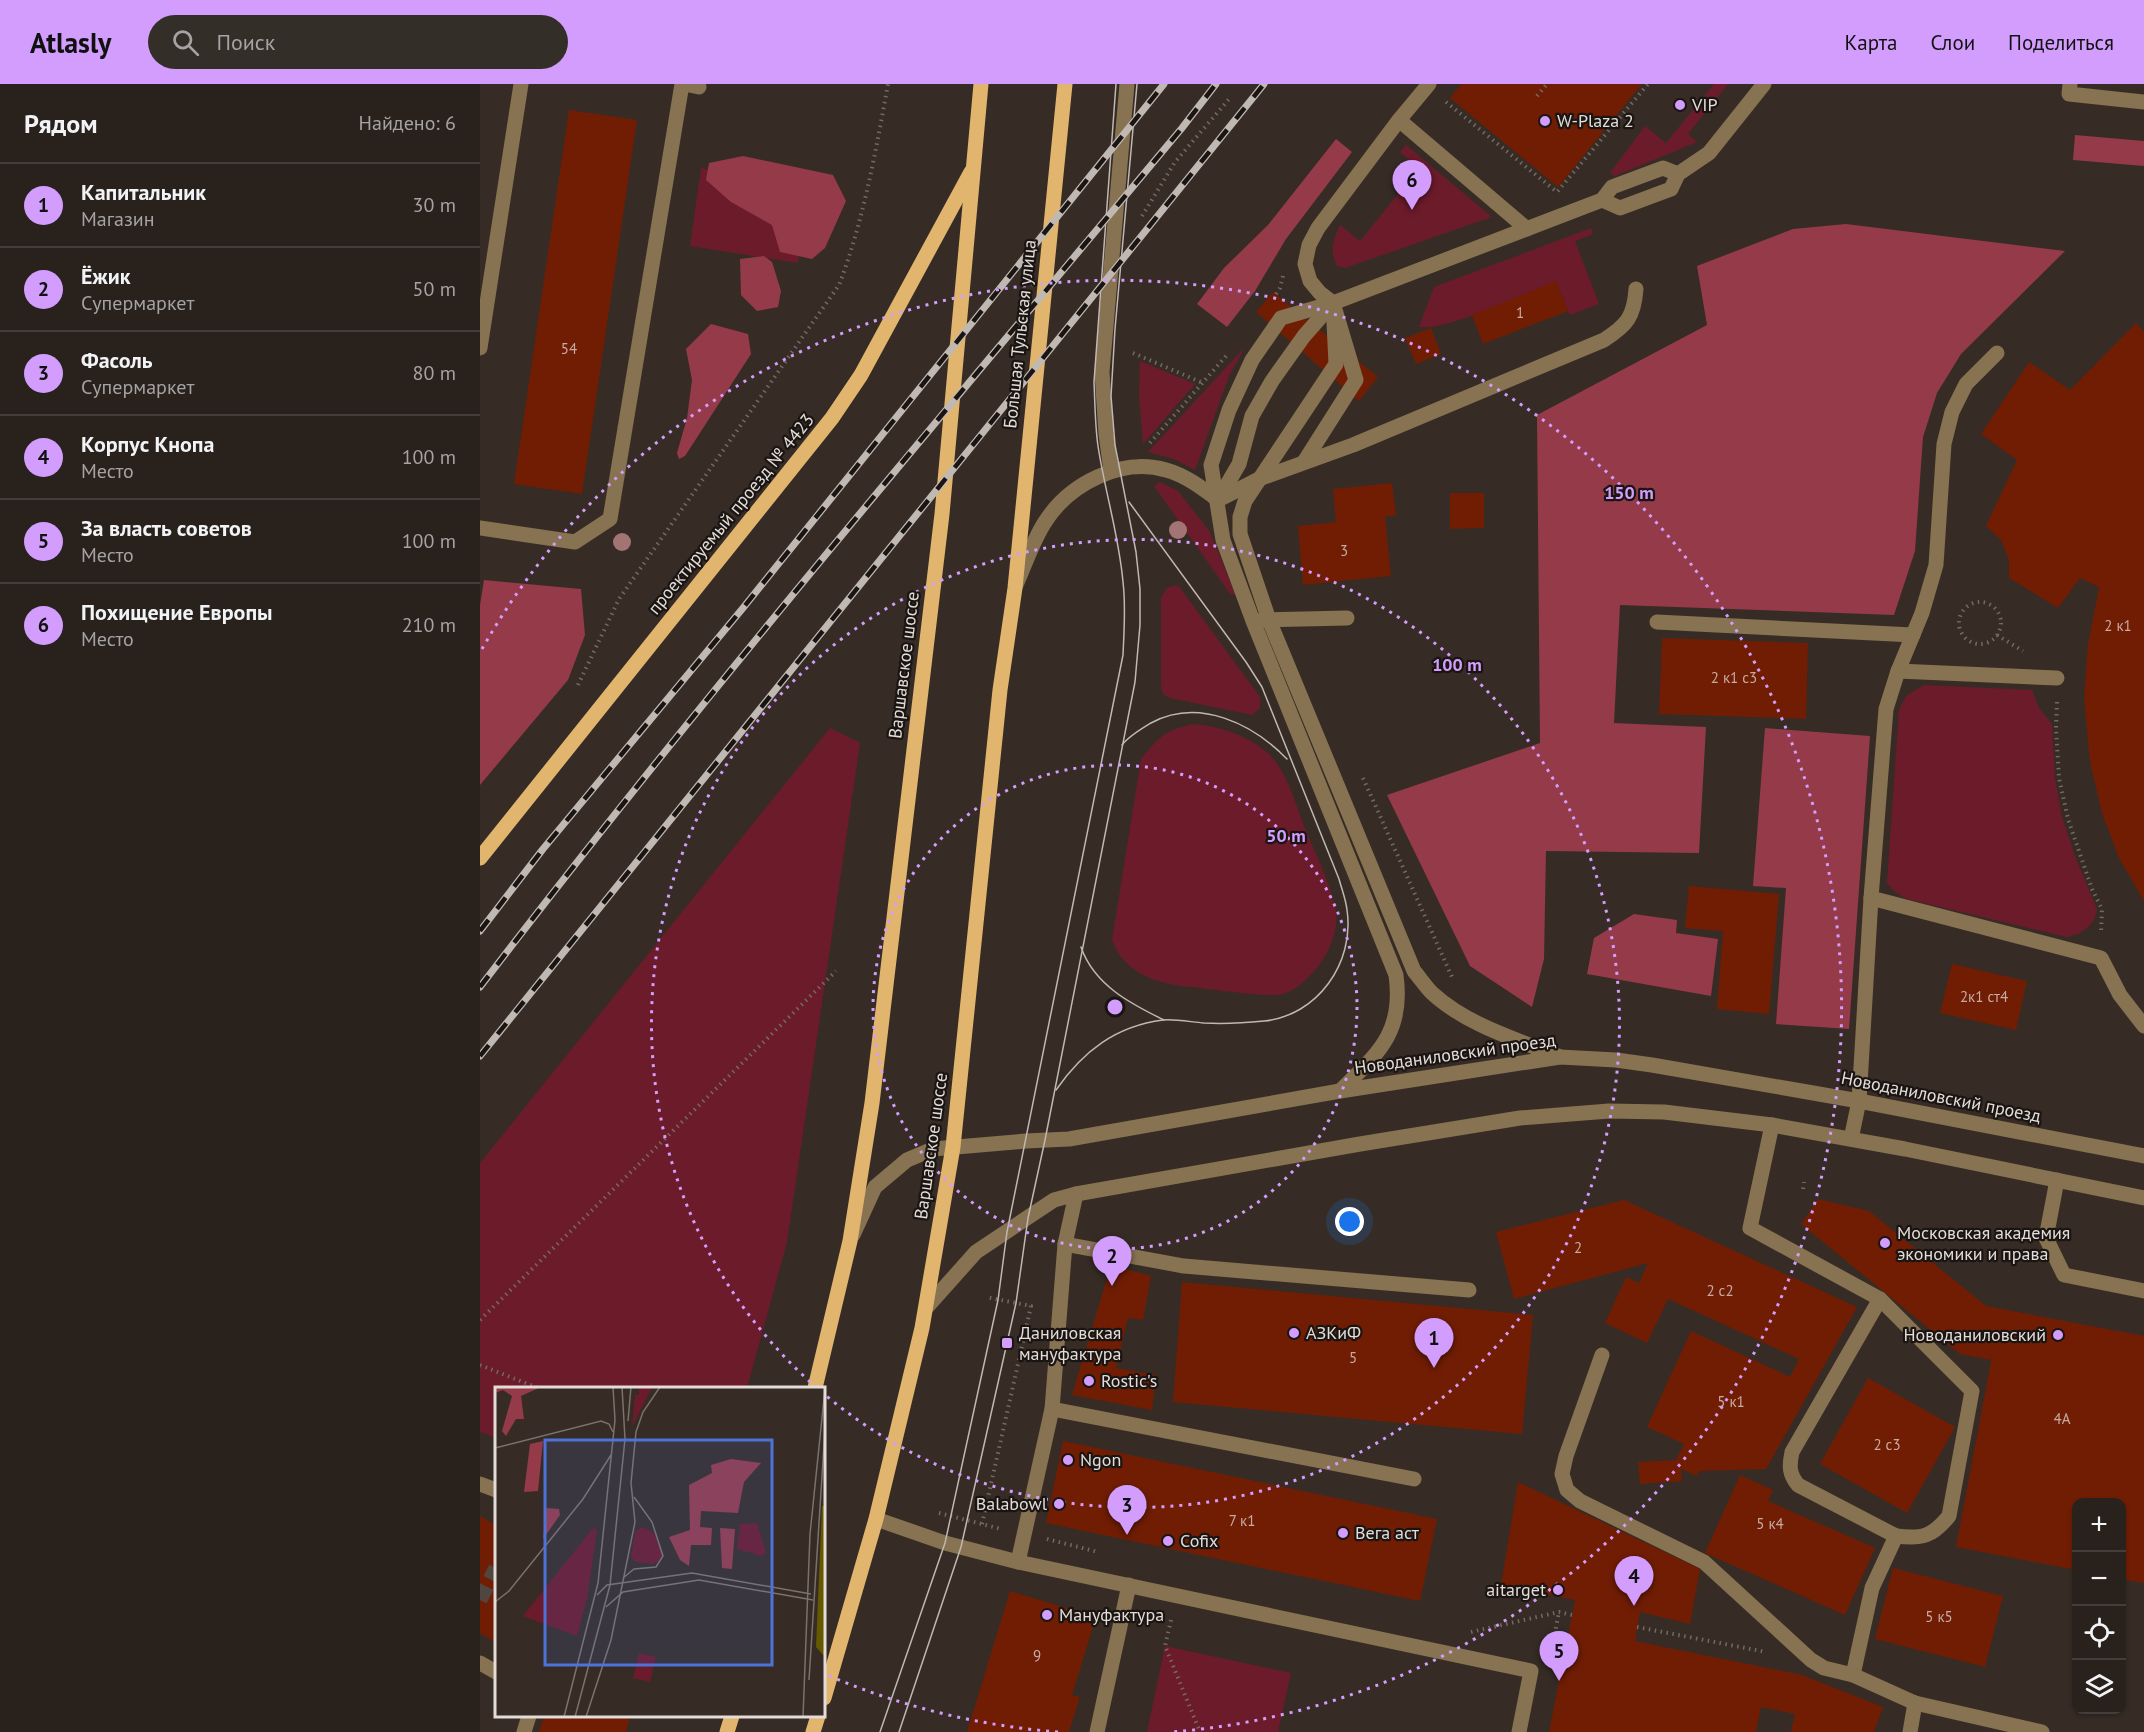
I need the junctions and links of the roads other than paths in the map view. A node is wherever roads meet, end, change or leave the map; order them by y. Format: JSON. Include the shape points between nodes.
{"nodes":[{"id":1,"x":521,"y":84,"type":"edge"},
{"id":2,"x":981,"y":84,"type":"edge"},
{"id":3,"x":1065,"y":84,"type":"edge"},
{"id":4,"x":1127,"y":84,"type":"edge"},
{"id":5,"x":1429,"y":84,"type":"edge"},
{"id":6,"x":1764,"y":84,"type":"edge"},
{"id":7,"x":689,"y":85,"type":"edge"},
{"id":8,"x":2070,"y":89,"type":"edge"},
{"id":9,"x":2144,"y":102,"type":"edge"},
{"id":10,"x":1399,"y":120,"type":"junction"},
{"id":11,"x":974,"y":166,"type":"junction"},
{"id":12,"x":1678,"y":174,"type":"junction"},
{"id":13,"x":1602,"y":200,"type":"junction"},
{"id":14,"x":1527,"y":229,"type":"junction"},
{"id":15,"x":1636,"y":289,"type":"dead end"},
{"id":16,"x":1333,"y":303,"type":"junction"},
{"id":17,"x":480,"y":348,"type":"edge"},
{"id":18,"x":1997,"y":353,"type":"dead end"},
{"id":19,"x":1304,"y":462,"type":"junction"},
{"id":20,"x":1111,"y":471,"type":"junction"},
{"id":21,"x":1259,"y":479,"type":"junction"},
{"id":22,"x":1218,"y":500,"type":"junction"},
{"id":23,"x":480,"y":528,"type":"edge"},
{"id":24,"x":1015,"y":588,"type":"junction"},
{"id":25,"x":1347,"y":618,"type":"dead end"},
{"id":26,"x":1269,"y":620,"type":"junction"},
{"id":27,"x":1253,"y":621,"type":"junction"},
{"id":28,"x":1657,"y":622,"type":"dead end"},
{"id":29,"x":1913,"y":635,"type":"junction"},
{"id":30,"x":1898,"y":671,"type":"junction"},
{"id":31,"x":2057,"y":678,"type":"road end"},
{"id":32,"x":486,"y":843,"type":"edge"},
{"id":33,"x":480,"y":858,"type":"edge"},
{"id":34,"x":1871,"y":898,"type":"junction"},
{"id":35,"x":2144,"y":1026,"type":"edge"},
{"id":36,"x":1560,"y":1057,"type":"junction"},
{"id":37,"x":1341,"y":1091,"type":"junction"},
{"id":38,"x":1859,"y":1101,"type":"junction"},
{"id":39,"x":1772,"y":1125,"type":"junction"},
{"id":40,"x":1851,"y":1139,"type":"junction"},
{"id":41,"x":953,"y":1147,"type":"junction"},
{"id":42,"x":2144,"y":1156,"type":"edge"},
{"id":43,"x":2057,"y":1180,"type":"junction"},
{"id":44,"x":1076,"y":1194,"type":"junction"},
{"id":45,"x":2144,"y":1198,"type":"edge"},
{"id":46,"x":850,"y":1241,"type":"junction"},
{"id":47,"x":1065,"y":1244,"type":"junction"},
{"id":48,"x":1469,"y":1290,"type":"dead end"},
{"id":49,"x":2144,"y":1291,"type":"edge"},
{"id":50,"x":1880,"y":1299,"type":"junction"},
{"id":51,"x":927,"y":1307,"type":"junction"},
{"id":52,"x":1602,"y":1355,"type":"dead end"},
{"id":53,"x":815,"y":1387,"type":"edge"},
{"id":54,"x":1052,"y":1409,"type":"junction"},
{"id":55,"x":1414,"y":1479,"type":"dead end"},
{"id":56,"x":480,"y":1484,"type":"edge"},
{"id":57,"x":495,"y":1490,"type":"edge"},
{"id":58,"x":876,"y":1519,"type":"junction"},
{"id":59,"x":1896,"y":1536,"type":"junction"},
{"id":60,"x":1018,"y":1562,"type":"junction"},
{"id":61,"x":1129,"y":1585,"type":"junction"},
{"id":62,"x":480,"y":1663,"type":"edge"},
{"id":63,"x":495,"y":1671,"type":"edge"},
{"id":64,"x":1853,"y":1675,"type":"junction"},
{"id":65,"x":825,"y":1695,"type":"edge"},
{"id":66,"x":1915,"y":1703,"type":"junction"},
{"id":67,"x":529,"y":1717,"type":"edge"},
{"id":68,"x":732,"y":1717,"type":"edge"},
{"id":69,"x":818,"y":1717,"type":"edge"},
{"id":70,"x":524,"y":1732,"type":"edge"},
{"id":71,"x":727,"y":1732,"type":"edge"},
{"id":72,"x":813,"y":1732,"type":"edge"},
{"id":73,"x":1097,"y":1732,"type":"edge"},
{"id":74,"x":1519,"y":1732,"type":"edge"},
{"id":75,"x":1910,"y":1732,"type":"edge"},
{"id":76,"x":2042,"y":1732,"type":"edge"}],
"edges":[{"from":1,"to":17,"type":"street"},
{"from":2,"to":11,"type":"main road"},
{"from":3,"to":24,"type":"main road","name":"Большая Тульская улица"},
{"from":4,"to":20,"type":"street","via":[[1102,372]]},
{"from":5,"to":10,"type":"street"},
{"from":6,"to":12,"type":"street","via":[[1709,153]]},
{"from":7,"to":23,"type":"street","via":[[610,519],[575,542]]},
{"from":8,"to":9,"type":"street"},
{"from":10,"to":14,"type":"street"},
{"from":10,"to":16,"type":"street","via":[[1309,245],[1305,264],[1310,281]]},
{"from":11,"to":32,"type":"main road","name":"проектируемый проезд № 4423","via":[[861,375],[832,418]]},
{"from":11,"to":46,"type":"main road","name":"Варшавское шоссе","via":[[942,514],[871,1111]]},
{"from":12,"to":13,"type":"street","via":[[1663,168],[1612,187]]},
{"from":12,"to":13,"type":"street","via":[[1671,189],[1620,208]]},
{"from":13,"to":14,"type":"street"},
{"from":14,"to":16,"type":"street"},
{"from":15,"to":19,"type":"street","via":[[1635,306],[1628,321],[1604,340]]},
{"from":16,"to":19,"type":"street","via":[[1356,380]]},
{"from":16,"to":21,"type":"street","via":[[1336,364]]},
{"from":16,"to":22,"type":"street","via":[[1272,381],[1252,416],[1239,464]]},
{"from":16,"to":22,"type":"street","via":[[1281,318],[1252,360],[1229,410],[1211,465]]},
{"from":18,"to":29,"type":"street","via":[[1966,384],[1952,412],[1944,444],[1936,565]]},
{"from":19,"to":21,"type":"street"},
{"from":20,"to":22,"type":"street","via":[[1139,467],[1165,470],[1193,482]]},
{"from":20,"to":24,"type":"street","via":[[1070,493],[1045,521]]},
{"from":21,"to":22,"type":"street"},
{"from":21,"to":26,"type":"street","via":[[1245,501],[1240,534]]},
{"from":22,"to":27,"type":"street","via":[[1223,540]]},
{"from":24,"to":41,"type":"main road","name":"Варшавское шоссе","via":[[1000,690]]},
{"from":25,"to":26,"type":"street"},
{"from":26,"to":27,"type":"street"},
{"from":26,"to":36,"type":"street","via":[[1414,971],[1431,992],[1455,1011]]},
{"from":27,"to":37,"type":"street","via":[[1396,975],[1397,1013],[1391,1033],[1377,1054]]},
{"from":28,"to":29,"type":"street"},
{"from":29,"to":30,"type":"street"},
{"from":30,"to":31,"type":"street"},
{"from":30,"to":34,"type":"street","via":[[1886,709]]},
{"from":32,"to":33,"type":"main road","name":"проектируемый проезд № 4423"},
{"from":34,"to":35,"type":"street","via":[[2101,958],[2120,995]]},
{"from":34,"to":38,"type":"street"},
{"from":36,"to":37,"type":"street","name":"Новоданиловский проезд"},
{"from":36,"to":38,"type":"street","name":"Новоданиловский проезд","via":[[1652,1065]]},
{"from":37,"to":41,"type":"street","name":"Новоданиловский проезд","via":[[1069,1139]]},
{"from":38,"to":40,"type":"street"},
{"from":38,"to":42,"type":"street","name":"Новоданиловский проезд"},
{"from":39,"to":40,"type":"street"},
{"from":39,"to":44,"type":"street","via":[[1664,1112],[1609,1111],[1520,1118]]},
{"from":39,"to":50,"type":"street","via":[[1750,1228]]},
{"from":40,"to":43,"type":"street"},
{"from":41,"to":46,"type":"street","name":"Новоданиловский проезд","via":[[933,1149],[907,1160],[875,1187]]},
{"from":41,"to":51,"type":"main road","name":"Варшавское шоссе"},
{"from":43,"to":45,"type":"street"},
{"from":43,"to":49,"type":"street","via":[[2046,1238],[2064,1275]]},
{"from":44,"to":47,"type":"street"},
{"from":44,"to":51,"type":"street","via":[[1054,1200],[976,1252]]},
{"from":46,"to":53,"type":"main road","name":"Варшавское шоссе"},
{"from":47,"to":48,"type":"street","via":[[1184,1266]]},
{"from":47,"to":54,"type":"street"},
{"from":50,"to":59,"type":"street","via":[[1972,1391],[1949,1516],[1937,1530],[1918,1539]]},
{"from":50,"to":59,"type":"street","via":[[1792,1452],[1789,1466],[1798,1485]]},
{"from":51,"to":58,"type":"main road","name":"Варшавское шоссе"},
{"from":52,"to":64,"type":"street","via":[[1566,1456],[1562,1474],[1567,1490],[1580,1501],[1704,1562],[1811,1660],[1824,1668]]},
{"from":54,"to":55,"type":"street"},
{"from":54,"to":60,"type":"street"},
{"from":56,"to":57,"type":"street"},
{"from":58,"to":60,"type":"street"},
{"from":58,"to":65,"type":"main road","name":"Варшавское шоссе"},
{"from":59,"to":64,"type":"street","via":[[1872,1588]]},
{"from":60,"to":61,"type":"street"},
{"from":61,"to":73,"type":"street"},
{"from":61,"to":74,"type":"street","via":[[1531,1671]]},
{"from":62,"to":63,"type":"street"},
{"from":64,"to":66,"type":"street"},
{"from":66,"to":75,"type":"street"},
{"from":66,"to":76,"type":"street"},
{"from":67,"to":70,"type":"street"},
{"from":68,"to":71,"type":"main road"},
{"from":69,"to":72,"type":"main road"}]}
